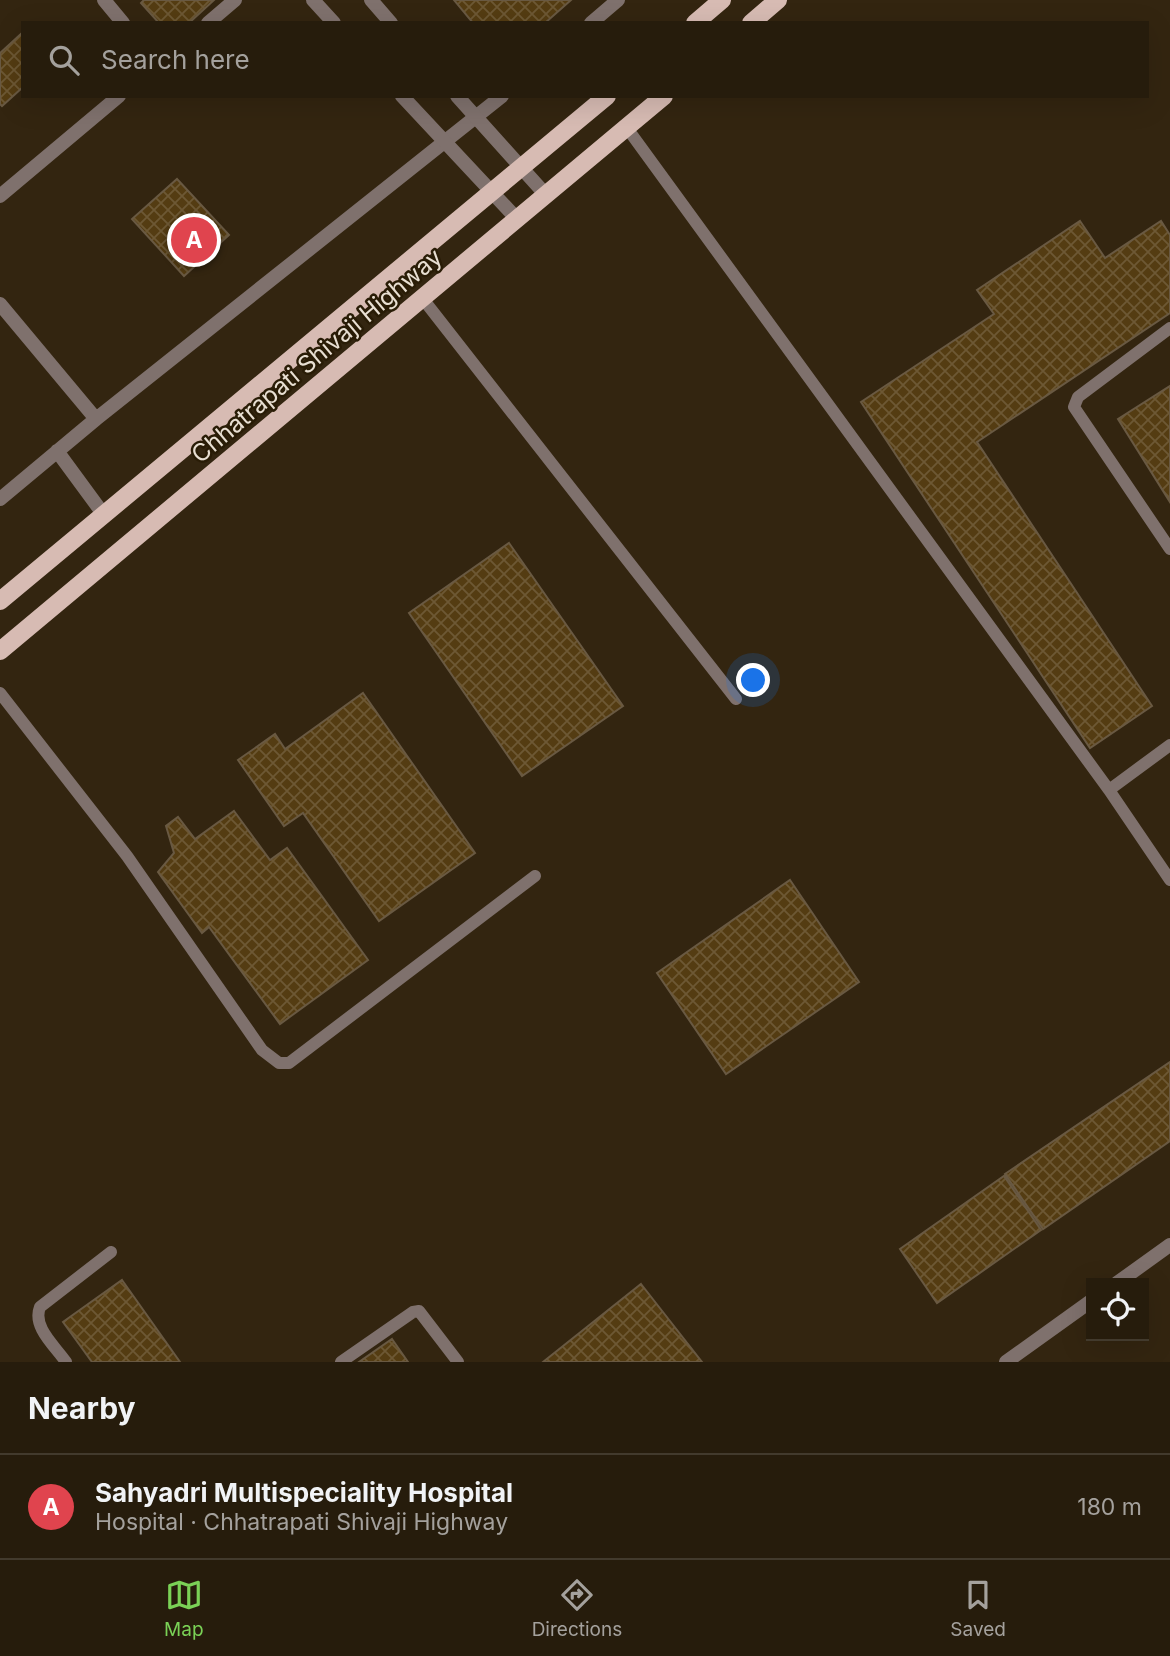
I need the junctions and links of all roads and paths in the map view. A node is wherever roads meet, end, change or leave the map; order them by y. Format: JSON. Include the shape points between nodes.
{"nodes":[{"id":1,"x":104,"y":0,"type":"edge"},
{"id":2,"x":235,"y":0,"type":"edge"},
{"id":3,"x":313,"y":0,"type":"edge"},
{"id":4,"x":371,"y":0,"type":"edge"},
{"id":5,"x":618,"y":0,"type":"edge"},
{"id":6,"x":722,"y":0,"type":"edge"},
{"id":7,"x":778,"y":0,"type":"edge"},
{"id":8,"x":121,"y":21,"type":"edge"},
{"id":9,"x":210,"y":21,"type":"edge"},
{"id":10,"x":332,"y":21,"type":"edge"},
{"id":11,"x":389,"y":21,"type":"edge"},
{"id":12,"x":593,"y":21,"type":"edge"},
{"id":13,"x":697,"y":21,"type":"edge"},
{"id":14,"x":753,"y":21,"type":"edge"},
{"id":15,"x":117,"y":98,"type":"edge"},
{"id":16,"x":404,"y":98,"type":"edge"},
{"id":17,"x":459,"y":98,"type":"edge"},
{"id":18,"x":500,"y":98,"type":"edge"},
{"id":19,"x":605,"y":98,"type":"edge"},
{"id":20,"x":662,"y":98,"type":"edge"},
{"id":21,"x":476,"y":118,"type":"junction"},
{"id":22,"x":627,"y":128,"type":"junction"},
{"id":23,"x":445,"y":143,"type":"junction"},
{"id":24,"x":522,"y":167,"type":"junction"},
{"id":25,"x":491,"y":192,"type":"junction"},
{"id":26,"x":546,"y":195,"type":"junction"},
{"id":27,"x":0,"y":196,"type":"edge"},
{"id":28,"x":517,"y":220,"type":"junction"},
{"id":29,"x":423,"y":299,"type":"junction"},
{"id":30,"x":0,"y":304,"type":"edge"},
{"id":31,"x":1170,"y":328,"type":"edge"},
{"id":32,"x":96,"y":419,"type":"junction"},
{"id":33,"x":57,"y":451,"type":"junction"},
{"id":34,"x":0,"y":499,"type":"edge"},
{"id":35,"x":104,"y":515,"type":"junction"},
{"id":36,"x":1170,"y":549,"type":"edge"},
{"id":37,"x":0,"y":601,"type":"edge"},
{"id":38,"x":0,"y":651,"type":"edge"},
{"id":39,"x":0,"y":693,"type":"edge"},
{"id":40,"x":736,"y":699,"type":"dead end"},
{"id":41,"x":1170,"y":745,"type":"edge"},
{"id":42,"x":1109,"y":790,"type":"junction"},
{"id":43,"x":535,"y":876,"type":"dead end"},
{"id":44,"x":1170,"y":880,"type":"edge"},
{"id":45,"x":1170,"y":1245,"type":"edge"},
{"id":46,"x":111,"y":1252,"type":"dead end"},
{"id":47,"x":1123,"y":1278,"type":"edge"},
{"id":48,"x":1086,"y":1305,"type":"edge"},
{"id":49,"x":66,"y":1362,"type":"edge"},
{"id":50,"x":341,"y":1362,"type":"edge"},
{"id":51,"x":458,"y":1362,"type":"edge"},
{"id":52,"x":1006,"y":1362,"type":"edge"}],
"edges":[{"from":1,"to":8,"type":"street"},
{"from":2,"to":9,"type":"street"},
{"from":3,"to":10,"type":"street"},
{"from":4,"to":11,"type":"street"},
{"from":5,"to":12,"type":"street"},
{"from":6,"to":13,"type":"main road"},
{"from":7,"to":14,"type":"main road"},
{"from":15,"to":27,"type":"street"},
{"from":16,"to":23,"type":"street"},
{"from":17,"to":21,"type":"street"},
{"from":18,"to":21,"type":"street"},
{"from":19,"to":24,"type":"main road","name":"Chhatrapati Shivaji Highway"},
{"from":20,"to":22,"type":"main road","name":"Chhatrapati Shivaji Highway"},
{"from":21,"to":23,"type":"street"},
{"from":21,"to":24,"type":"street"},
{"from":22,"to":26,"type":"main road","name":"Chhatrapati Shivaji Highway"},
{"from":22,"to":42,"type":"lane"},
{"from":23,"to":25,"type":"street"},
{"from":23,"to":32,"type":"street"},
{"from":24,"to":25,"type":"main road","name":"Chhatrapati Shivaji Highway"},
{"from":24,"to":26,"type":"street"},
{"from":25,"to":28,"type":"street"},
{"from":25,"to":35,"type":"main road","name":"Chhatrapati Shivaji Highway"},
{"from":26,"to":28,"type":"main road","name":"Chhatrapati Shivaji Highway"},
{"from":28,"to":29,"type":"main road","name":"Chhatrapati Shivaji Highway"},
{"from":29,"to":38,"type":"main road","name":"Chhatrapati Shivaji Highway"},
{"from":29,"to":40,"type":"lane"},
{"from":30,"to":32,"type":"street"},
{"from":31,"to":36,"type":"lane","via":[[1077,397],[1074,407]]},
{"from":32,"to":33,"type":"street"},
{"from":33,"to":34,"type":"street"},
{"from":33,"to":35,"type":"street"},
{"from":35,"to":37,"type":"main road","name":"Chhatrapati Shivaji Highway"},
{"from":39,"to":43,"type":"lane","via":[[127,856],[262,1050],[279,1063],[289,1063]]},
{"from":41,"to":42,"type":"lane"},
{"from":42,"to":44,"type":"lane"},
{"from":45,"to":47,"type":"street"},
{"from":46,"to":49,"type":"lane","via":[[40,1307],[38,1323]]},
{"from":48,"to":52,"type":"street"},
{"from":50,"to":51,"type":"lane","via":[[419,1311]]}]}
